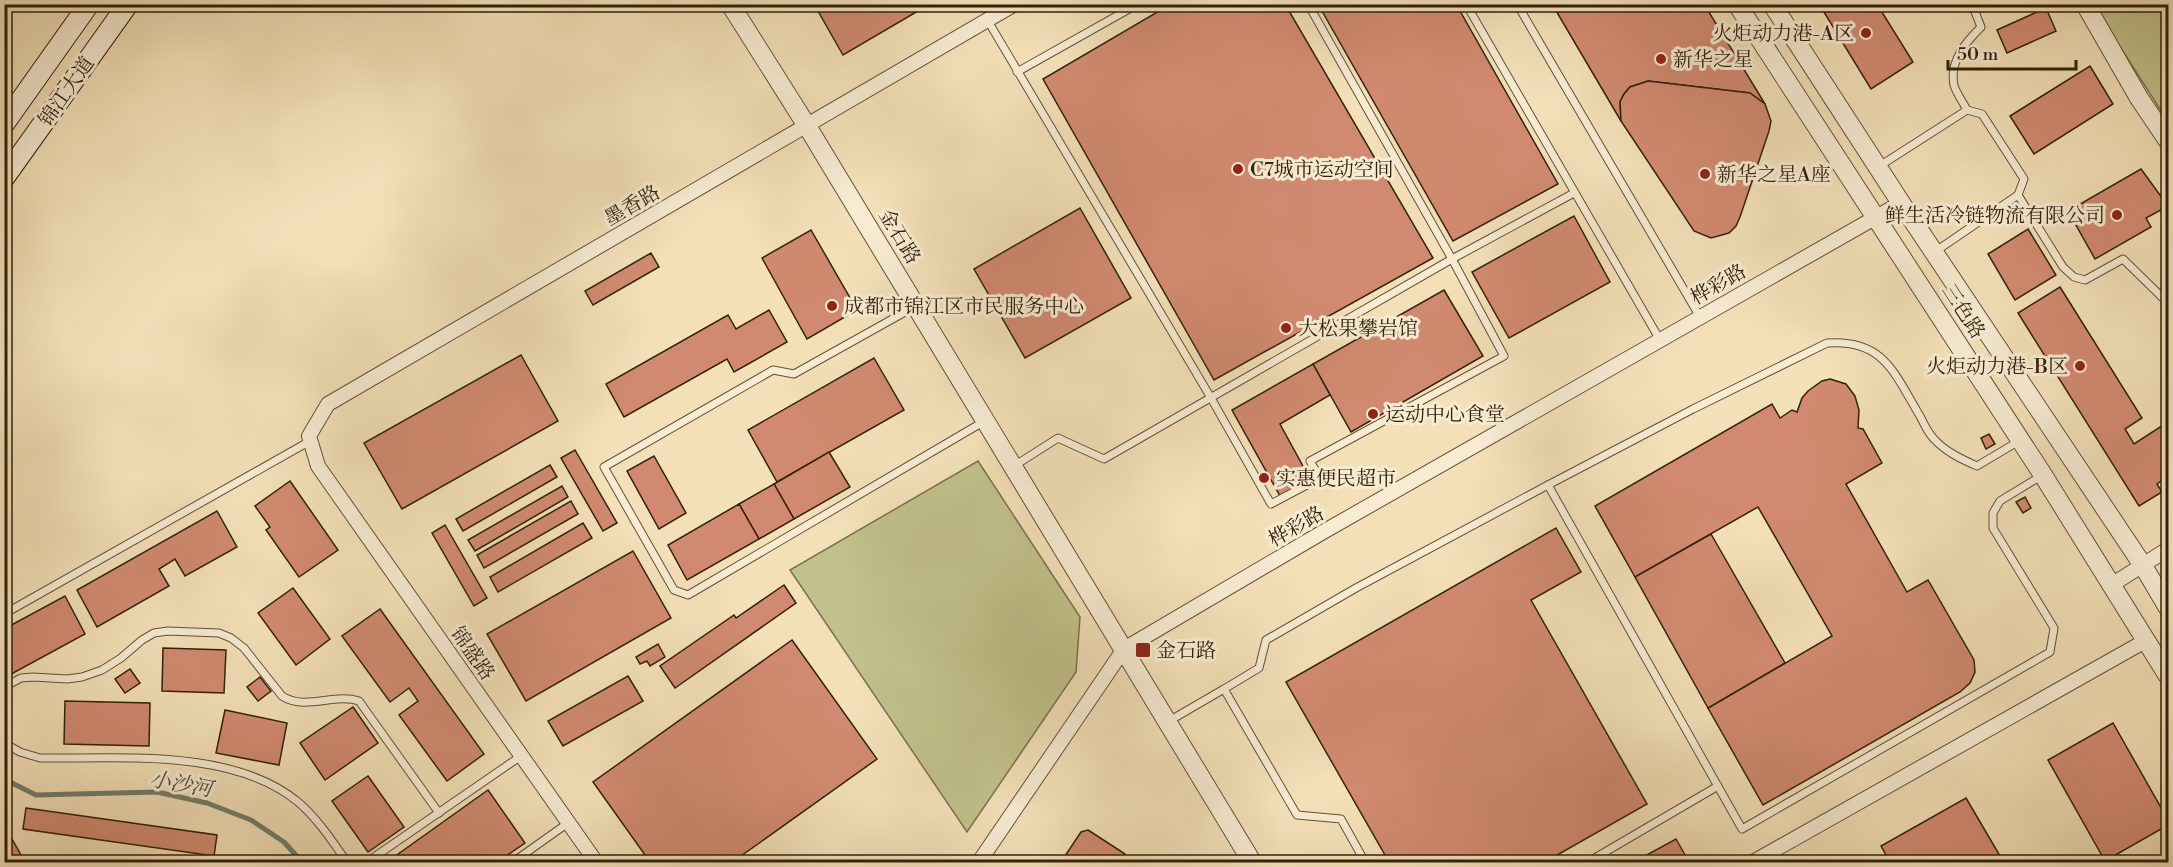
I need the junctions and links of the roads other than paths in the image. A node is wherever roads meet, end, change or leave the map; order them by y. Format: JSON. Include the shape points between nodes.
{"nodes":[{"id":1,"x":128,"y":4,"type":"edge"},
{"id":2,"x":730,"y":4,"type":"edge"},
{"id":3,"x":1015,"y":4,"type":"edge"},
{"id":4,"x":1138,"y":4,"type":"edge"},
{"id":5,"x":1308,"y":4,"type":"edge"},
{"id":6,"x":1466,"y":4,"type":"edge"},
{"id":7,"x":1517,"y":4,"type":"edge"},
{"id":8,"x":1737,"y":4,"type":"edge"},
{"id":9,"x":1772,"y":4,"type":"edge"},
{"id":10,"x":1972,"y":4,"type":"edge"},
{"id":11,"x":2085,"y":4,"type":"edge"},
{"id":12,"x":89,"y":5,"type":"edge"},
{"id":13,"x":988,"y":21,"type":"junction"},
{"id":14,"x":1017,"y":72,"type":"junction"},
{"id":15,"x":1967,"y":110,"type":"junction"},
{"id":16,"x":4,"y":124,"type":"edge"},
{"id":17,"x":807,"y":126,"type":"junction"},
{"id":18,"x":2169,"y":141,"type":"edge"},
{"id":19,"x":1878,"y":167,"type":"junction"},
{"id":20,"x":4,"y":178,"type":"edge"},
{"id":21,"x":1575,"y":193,"type":"junction"},
{"id":22,"x":2018,"y":195,"type":"junction"},
{"id":23,"x":1901,"y":203,"type":"junction"},
{"id":24,"x":1876,"y":217,"type":"junction"},
{"id":25,"x":1934,"y":252,"type":"junction"},
{"id":26,"x":1452,"y":259,"type":"junction"},
{"id":27,"x":2169,"y":303,"type":"edge"},
{"id":28,"x":916,"y":306,"type":"junction"},
{"id":29,"x":1700,"y":317,"type":"junction"},
{"id":30,"x":1660,"y":340,"type":"junction"},
{"id":31,"x":1211,"y":398,"type":"junction"},
{"id":32,"x":985,"y":420,"type":"junction"},
{"id":33,"x":2021,"y":440,"type":"junction"},
{"id":34,"x":310,"y":441,"type":"junction"},
{"id":35,"x":1013,"y":466,"type":"junction"},
{"id":36,"x":2043,"y":475,"type":"junction"},
{"id":37,"x":1548,"y":485,"type":"junction"},
{"id":38,"x":2169,"y":549,"type":"edge"},
{"id":39,"x":2142,"y":564,"type":"junction"},
{"id":40,"x":2113,"y":584,"type":"junction"},
{"id":41,"x":2169,"y":608,"type":"edge"},
{"id":42,"x":4,"y":614,"type":"edge"},
{"id":43,"x":2147,"y":640,"type":"junction"},
{"id":44,"x":1124,"y":649,"type":"junction"},
{"id":45,"x":2169,"y":676,"type":"edge"},
{"id":46,"x":4,"y":687,"type":"edge"},
{"id":47,"x":1224,"y":689,"type":"junction"},
{"id":48,"x":1168,"y":722,"type":"junction"},
{"id":49,"x":4,"y":743,"type":"edge"},
{"id":50,"x":521,"y":756,"type":"junction"},
{"id":51,"x":1718,"y":786,"type":"junction"},
{"id":52,"x":439,"y":813,"type":"junction"},
{"id":53,"x":568,"y":823,"type":"junction"},
{"id":54,"x":347,"y":862,"type":"edge"},
{"id":55,"x":367,"y":862,"type":"edge"},
{"id":56,"x":513,"y":862,"type":"edge"},
{"id":57,"x":596,"y":862,"type":"edge"},
{"id":58,"x":980,"y":862,"type":"edge"},
{"id":59,"x":1252,"y":862,"type":"edge"},
{"id":60,"x":1365,"y":862,"type":"edge"},
{"id":61,"x":1588,"y":862,"type":"edge"},
{"id":62,"x":1753,"y":862,"type":"edge"}],
"edges":[{"from":1,"to":20,"type":"main road","name":"锦江大道"},
{"from":2,"to":17,"type":"street","name":"金石路"},
{"from":3,"to":13,"type":"street","name":"墨香路"},
{"from":4,"to":14,"type":"lane"},
{"from":5,"to":26,"type":"lane"},
{"from":6,"to":21,"type":"lane"},
{"from":7,"to":29,"type":"lane"},
{"from":8,"to":24,"type":"street","name":"三色路"},
{"from":9,"to":19,"type":"street","name":"三色路"},
{"from":10,"to":15,"type":"lane","via":[[1981,27],[1962,46],[1954,66],[1954,85]]},
{"from":11,"to":18,"type":"street","via":[[2139,98]]},
{"from":12,"to":16,"type":"main road","name":"锦江大道"},
{"from":13,"to":14,"type":"lane"},
{"from":13,"to":17,"type":"street","name":"墨香路"},
{"from":14,"to":31,"type":"lane"},
{"from":15,"to":19,"type":"lane"},
{"from":15,"to":22,"type":"lane","via":[[1982,114],[2024,179]]},
{"from":17,"to":28,"type":"street","name":"金石路"},
{"from":17,"to":34,"type":"street","name":"墨香路","via":[[328,404],[309,436]]},
{"from":19,"to":23,"type":"street","name":"三色路"},
{"from":21,"to":26,"type":"lane"},
{"from":21,"to":30,"type":"lane"},
{"from":22,"to":25,"type":"lane"},
{"from":22,"to":27,"type":"lane","via":[[2074,278],[2085,280],[2123,259]]},
{"from":23,"to":24,"type":"street","name":"桦彩路"},
{"from":23,"to":25,"type":"street","name":"三色路"},
{"from":24,"to":29,"type":"street","name":"桦彩路"},
{"from":24,"to":33,"type":"street","name":"三色路"},
{"from":25,"to":39,"type":"street","name":"三色路"},
{"from":26,"to":31,"type":"lane"},
{"from":26,"to":31,"type":"lane","via":[[1504,356],[1310,461],[1320,478],[1271,504]]},
{"from":28,"to":32,"type":"street","name":"金石路"},
{"from":28,"to":32,"type":"lane","via":[[794,374],[773,370],[604,467],[674,590],[688,595]]},
{"from":29,"to":30,"type":"street","name":"桦彩路"},
{"from":30,"to":44,"type":"street","name":"桦彩路"},
{"from":31,"to":35,"type":"lane","via":[[1104,459],[1058,438]]},
{"from":32,"to":35,"type":"street","name":"金石路"},
{"from":33,"to":36,"type":"street","name":"三色路"},
{"from":33,"to":37,"type":"lane","via":[[1977,466],[1952,455],[1933,438],[1888,362],[1867,348],[1847,342],[1827,343]]},
{"from":34,"to":42,"type":"lane"},
{"from":34,"to":50,"type":"street","name":"锦盛路","via":[[318,466]]},
{"from":35,"to":44,"type":"street","name":"金石路"},
{"from":36,"to":40,"type":"street","name":"三色路"},
{"from":36,"to":51,"type":"lane","via":[[2000,501],[1993,513],[1993,528],[2054,628],[2050,652],[1743,829]]},
{"from":37,"to":47,"type":"lane","via":[[1266,640],[1259,668]]},
{"from":37,"to":51,"type":"lane"},
{"from":38,"to":39,"type":"street"},
{"from":39,"to":40,"type":"street"},
{"from":39,"to":41,"type":"street","name":"三色路"},
{"from":40,"to":43,"type":"street","name":"三色路"},
{"from":43,"to":45,"type":"street","name":"三色路"},
{"from":43,"to":62,"type":"street"},
{"from":44,"to":48,"type":"street","name":"金石路"},
{"from":44,"to":58,"type":"street","name":"桦彩路"},
{"from":46,"to":52,"type":"lane","via":[[21,678],[67,679],[92,673],[121,658],[154,633],[219,633],[244,648],[290,702],[359,701]]},
{"from":47,"to":48,"type":"lane"},
{"from":47,"to":60,"type":"lane","via":[[1297,815],[1341,819]]},
{"from":48,"to":59,"type":"street","name":"金石路"},
{"from":49,"to":54,"type":"lane","via":[[40,758],[181,760],[244,772],[270,783],[311,813]]},
{"from":50,"to":52,"type":"lane"},
{"from":50,"to":53,"type":"street","name":"锦盛路"},
{"from":51,"to":61,"type":"lane"},
{"from":52,"to":55,"type":"lane"},
{"from":53,"to":56,"type":"lane"},
{"from":53,"to":57,"type":"street","name":"锦盛路"}]}
